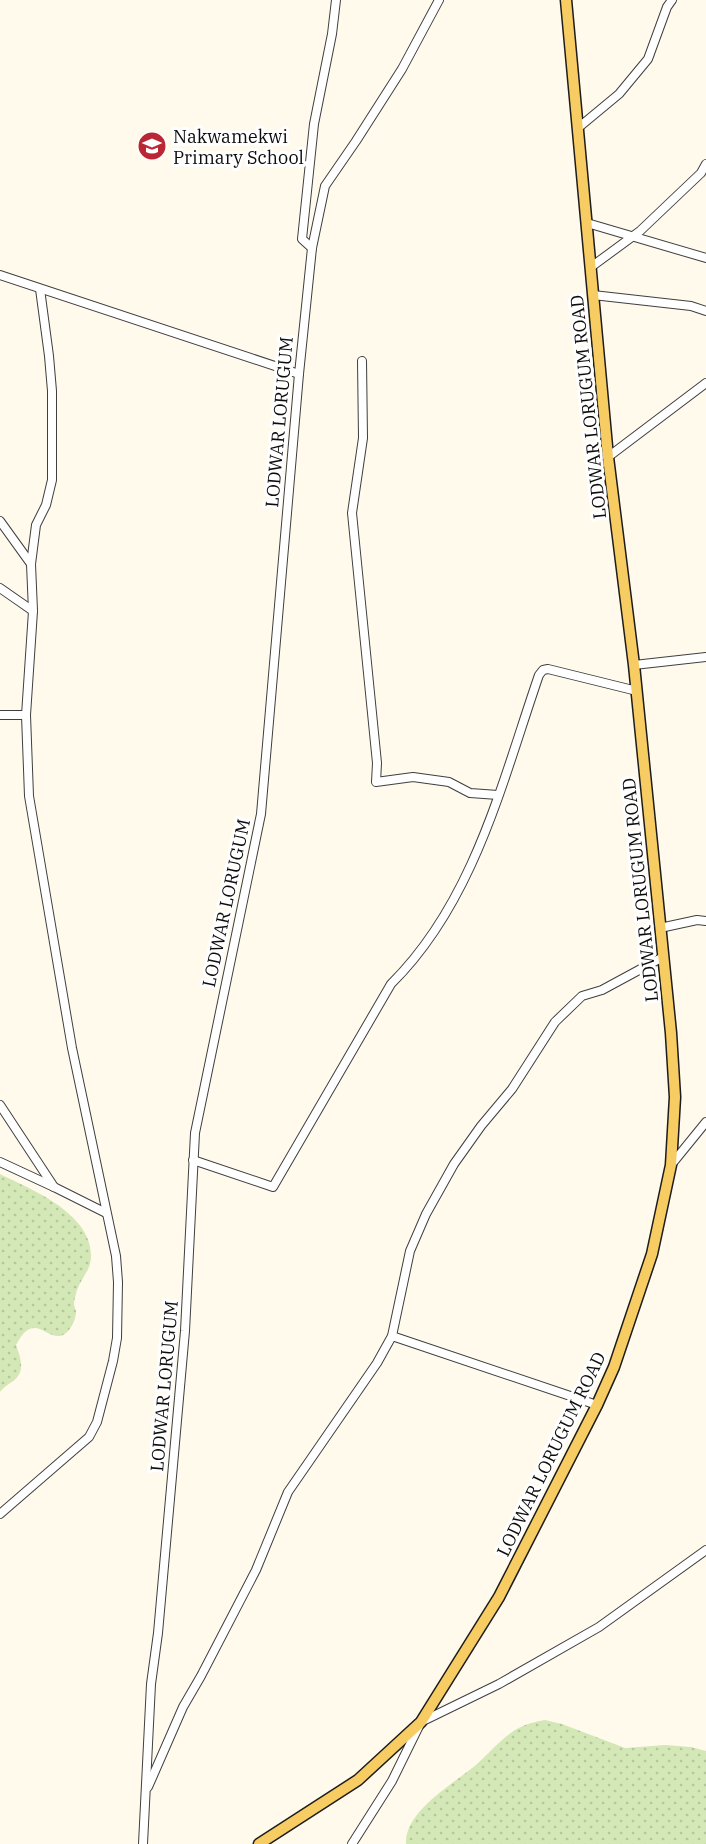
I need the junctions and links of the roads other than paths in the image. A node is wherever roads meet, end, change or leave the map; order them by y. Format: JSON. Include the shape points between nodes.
{"nodes":[{"id":1,"x":336,"y":0,"type":"edge"},
{"id":2,"x":439,"y":0,"type":"edge"},
{"id":3,"x":566,"y":0,"type":"edge"},
{"id":4,"x":672,"y":0,"type":"edge"},
{"id":5,"x":578,"y":128,"type":"junction"},
{"id":6,"x":706,"y":164,"type":"edge"},
{"id":7,"x":587,"y":223,"type":"junction"},
{"id":8,"x":634,"y":236,"type":"junction"},
{"id":9,"x":312,"y":248,"type":"junction"},
{"id":10,"x":706,"y":258,"type":"edge"},
{"id":11,"x":591,"y":267,"type":"junction"},
{"id":12,"x":0,"y":275,"type":"edge"},
{"id":13,"x":40,"y":289,"type":"junction"},
{"id":14,"x":593,"y":296,"type":"junction"},
{"id":15,"x":706,"y":310,"type":"edge"},
{"id":16,"x":362,"y":361,"type":"dead end"},
{"id":17,"x":299,"y":374,"type":"junction"},
{"id":18,"x":706,"y":383,"type":"edge"},
{"id":19,"x":608,"y":457,"type":"junction"},
{"id":20,"x":0,"y":521,"type":"edge"},
{"id":21,"x":31,"y":564,"type":"junction"},
{"id":22,"x":0,"y":588,"type":"edge"},
{"id":23,"x":33,"y":610,"type":"junction"},
{"id":24,"x":706,"y":657,"type":"edge"},
{"id":25,"x":634,"y":665,"type":"junction"},
{"id":26,"x":637,"y":691,"type":"junction"},
{"id":27,"x":0,"y":715,"type":"edge"},
{"id":28,"x":26,"y":715,"type":"junction"},
{"id":29,"x":498,"y":795,"type":"junction"},
{"id":30,"x":706,"y":921,"type":"edge"},
{"id":31,"x":660,"y":928,"type":"junction"},
{"id":32,"x":663,"y":957,"type":"junction"},
{"id":33,"x":0,"y":1105,"type":"edge"},
{"id":34,"x":706,"y":1122,"type":"edge"},
{"id":35,"x":193,"y":1160,"type":"junction"},
{"id":36,"x":0,"y":1162,"type":"edge"},
{"id":37,"x":671,"y":1165,"type":"junction"},
{"id":38,"x":54,"y":1187,"type":"junction"},
{"id":39,"x":106,"y":1214,"type":"junction"},
{"id":40,"x":392,"y":1336,"type":"junction"},
{"id":41,"x":597,"y":1405,"type":"junction"},
{"id":42,"x":0,"y":1514,"type":"edge"},
{"id":43,"x":706,"y":1550,"type":"edge"},
{"id":44,"x":421,"y":1722,"type":"junction"},
{"id":45,"x":145,"y":1794,"type":"junction"},
{"id":46,"x":143,"y":1844,"type":"edge"},
{"id":47,"x":259,"y":1844,"type":"edge"},
{"id":48,"x":352,"y":1844,"type":"edge"}],
"edges":[{"from":1,"to":9,"type":"street","via":[[314,124],[303,239]]},
{"from":2,"to":9,"type":"street","name":"LODWAR LORUGUM","via":[[402,69],[325,186]]},
{"from":3,"to":5,"type":"main road","name":"LODWAR LORUGUM ROAD"},
{"from":4,"to":5,"type":"street","via":[[648,58],[619,94]]},
{"from":5,"to":7,"type":"main road","name":"LODWAR LORUGUM ROAD"},
{"from":6,"to":8,"type":"street"},
{"from":7,"to":8,"type":"street"},
{"from":7,"to":11,"type":"main road","name":"LODWAR LORUGUM ROAD"},
{"from":8,"to":10,"type":"street"},
{"from":8,"to":11,"type":"street"},
{"from":9,"to":17,"type":"street","name":"LODWAR LORUGUM"},
{"from":11,"to":14,"type":"main road","name":"LODWAR LORUGUM ROAD"},
{"from":12,"to":13,"type":"street"},
{"from":13,"to":17,"type":"street"},
{"from":13,"to":21,"type":"street","via":[[49,356],[52,480],[36,525]]},
{"from":14,"to":15,"type":"street"},
{"from":14,"to":19,"type":"main road","name":"LODWAR LORUGUM ROAD"},
{"from":16,"to":29,"type":"street","via":[[363,438],[352,513],[376,782],[413,777],[449,782],[470,793]]},
{"from":17,"to":35,"type":"street","name":"LODWAR LORUGUM","via":[[262,806],[199,1104]]},
{"from":18,"to":19,"type":"street"},
{"from":19,"to":25,"type":"main road","name":"LODWAR LORUGUM ROAD"},
{"from":20,"to":21,"type":"street"},
{"from":21,"to":23,"type":"street"},
{"from":22,"to":23,"type":"street"},
{"from":23,"to":28,"type":"street"},
{"from":24,"to":25,"type":"street"},
{"from":25,"to":26,"type":"main road","name":"LODWAR LORUGUM ROAD"},
{"from":26,"to":29,"type":"street","via":[[543,670]]},
{"from":26,"to":31,"type":"main road","name":"LODWAR LORUGUM ROAD"},
{"from":27,"to":28,"type":"street"},
{"from":28,"to":39,"type":"street","via":[[29,796],[37,849]]},
{"from":29,"to":35,"type":"street","via":[[481,843],[447,913],[428,942],[391,984],[273,1187]]},
{"from":30,"to":31,"type":"street"},
{"from":31,"to":32,"type":"main road","name":"LODWAR LORUGUM ROAD"},
{"from":32,"to":37,"type":"main road","name":"LODWAR LORUGUM ROAD","via":[[675,1097]]},
{"from":32,"to":40,"type":"street","via":[[602,990],[582,996],[555,1022],[512,1089],[454,1164],[426,1214],[410,1251]]},
{"from":33,"to":38,"type":"street"},
{"from":34,"to":37,"type":"street"},
{"from":35,"to":45,"type":"street","name":"LODWAR LORUGUM","via":[[184,1342],[151,1684]]},
{"from":36,"to":38,"type":"street"},
{"from":37,"to":41,"type":"main road","name":"LODWAR LORUGUM ROAD","via":[[652,1254]]},
{"from":38,"to":39,"type":"street"},
{"from":39,"to":42,"type":"street","via":[[116,1265],[118,1327],[109,1384],[97,1422],[89,1437]]},
{"from":40,"to":41,"type":"street"},
{"from":40,"to":45,"type":"street","via":[[288,1492],[256,1570],[183,1707]]},
{"from":41,"to":44,"type":"main road","name":"LODWAR LORUGUM ROAD","via":[[499,1597]]},
{"from":43,"to":44,"type":"street","via":[[599,1627],[499,1684]]},
{"from":44,"to":47,"type":"main road","name":"LODWAR LORUGUM ROAD","via":[[358,1780]]},
{"from":44,"to":48,"type":"street","via":[[392,1780]]},
{"from":45,"to":46,"type":"street","name":"LODWAR LORUGUM"}]}
